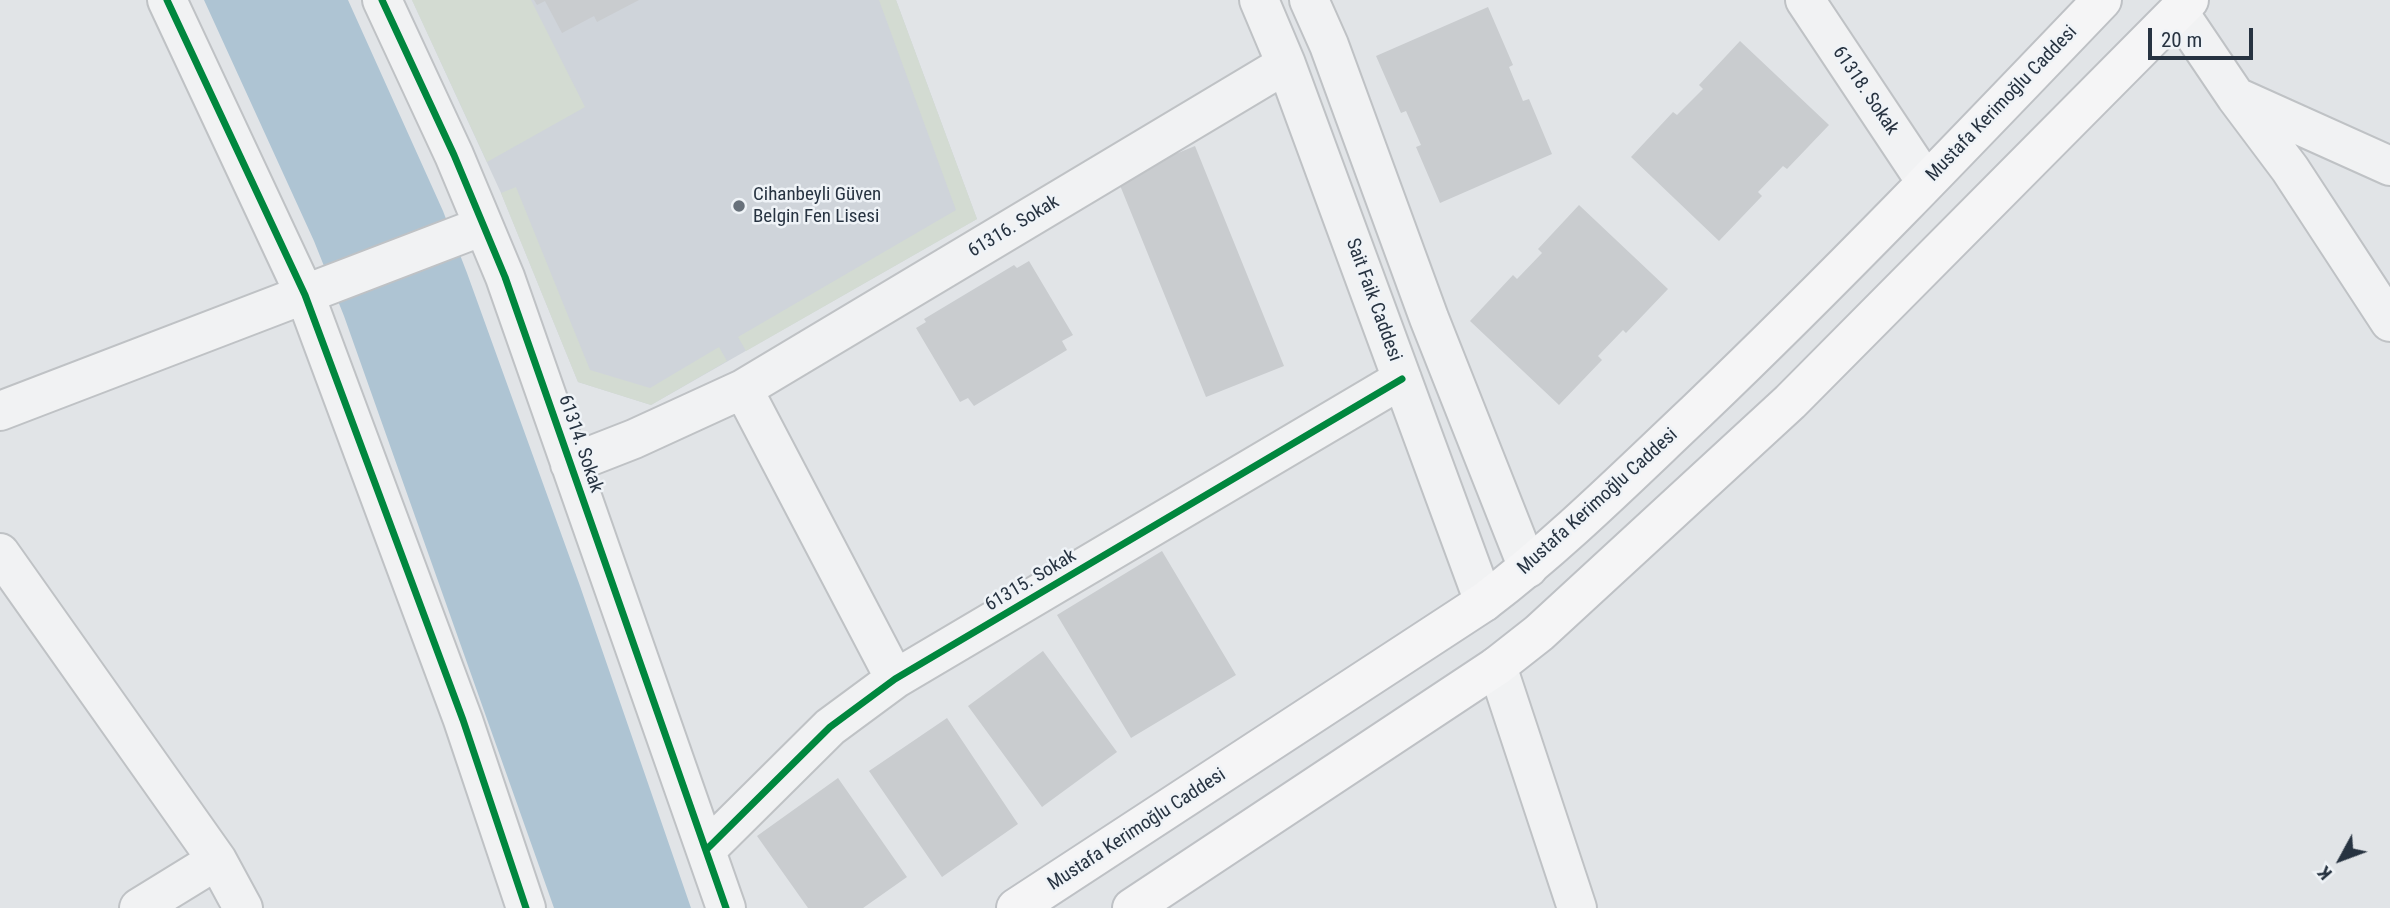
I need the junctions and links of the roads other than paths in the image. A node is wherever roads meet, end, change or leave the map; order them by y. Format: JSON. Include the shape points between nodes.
{"nodes":[{"id":1,"x":167,"y":0,"type":"edge"},
{"id":2,"x":382,"y":0,"type":"edge"},
{"id":3,"x":1259,"y":0,"type":"edge"},
{"id":4,"x":1309,"y":0,"type":"edge"},
{"id":5,"x":1805,"y":0,"type":"edge"},
{"id":6,"x":2102,"y":0,"type":"edge"},
{"id":7,"x":2183,"y":6,"type":"edge"},
{"id":8,"x":1286,"y":64,"type":"junction"},
{"id":9,"x":2236,"y":97,"type":"junction"},
{"id":10,"x":2390,"y":166,"type":"edge"},
{"id":11,"x":1926,"y":182,"type":"junction"},
{"id":12,"x":482,"y":227,"type":"junction"},
{"id":13,"x":305,"y":295,"type":"junction"},
{"id":14,"x":2390,"y":321,"type":"edge"},
{"id":15,"x":1402,"y":379,"type":"junction"},
{"id":16,"x":743,"y":389,"type":"junction"},
{"id":17,"x":0,"y":411,"type":"edge"},
{"id":18,"x":570,"y":464,"type":"junction"},
{"id":19,"x":0,"y":554,"type":"edge"},
{"id":20,"x":1528,"y":568,"type":"junction"},
{"id":21,"x":1484,"y":602,"type":"junction"},
{"id":22,"x":1497,"y":666,"type":"junction"},
{"id":23,"x":895,"y":679,"type":"junction"},
{"id":24,"x":706,"y":850,"type":"junction"},
{"id":25,"x":217,"y":860,"type":"junction"},
{"id":26,"x":139,"y":908,"type":"edge"},
{"id":27,"x":243,"y":908,"type":"edge"},
{"id":28,"x":526,"y":908,"type":"edge"},
{"id":29,"x":726,"y":908,"type":"edge"},
{"id":30,"x":1016,"y":908,"type":"edge"},
{"id":31,"x":1132,"y":908,"type":"edge"},
{"id":32,"x":1577,"y":908,"type":"edge"}],
"edges":[{"from":1,"to":13,"type":"street"},
{"from":2,"to":12,"type":"street","name":"61314. Sokak"},
{"from":3,"to":8,"type":"street","name":"Sait Faik Caddesi"},
{"from":4,"to":20,"type":"street"},
{"from":5,"to":11,"type":"street","name":"61318. Sokak"},
{"from":6,"to":11,"type":"main road","name":"Mustafa Kerimoğlu Caddesi"},
{"from":7,"to":9,"type":"street"},
{"from":7,"to":22,"type":"main road","via":[[1790,402],[1539,633]]},
{"from":8,"to":15,"type":"street","name":"Sait Faik Caddesi"},
{"from":8,"to":16,"type":"street","name":"61316. Sokak"},
{"from":9,"to":10,"type":"street"},
{"from":9,"to":14,"type":"street","via":[[2290,169]]},
{"from":11,"to":20,"type":"main road","name":"Mustafa Kerimoğlu Caddesi","via":[[1761,350]]},
{"from":12,"to":13,"type":"street"},
{"from":12,"to":18,"type":"street","name":"61314. Sokak","via":[[505,277]]},
{"from":13,"to":17,"type":"street"},
{"from":13,"to":28,"type":"street","via":[[463,720]]},
{"from":15,"to":21,"type":"street","name":"Sait Faik Caddesi"},
{"from":15,"to":23,"type":"street","name":"61315. Sokak"},
{"from":16,"to":18,"type":"street","name":"61316. Sokak"},
{"from":16,"to":23,"type":"street"},
{"from":18,"to":24,"type":"street","name":"61314. Sokak"},
{"from":19,"to":25,"type":"street"},
{"from":20,"to":21,"type":"main road","name":"Mustafa Kerimoğlu Caddesi"},
{"from":21,"to":30,"type":"main road","name":"Mustafa Kerimoğlu Caddesi"},
{"from":22,"to":31,"type":"main road"},
{"from":22,"to":32,"type":"street"},
{"from":23,"to":24,"type":"street","name":"61315. Sokak","via":[[830,727]]},
{"from":24,"to":29,"type":"street","name":"61314. Sokak"},
{"from":25,"to":26,"type":"street"},
{"from":25,"to":27,"type":"street"}]}
